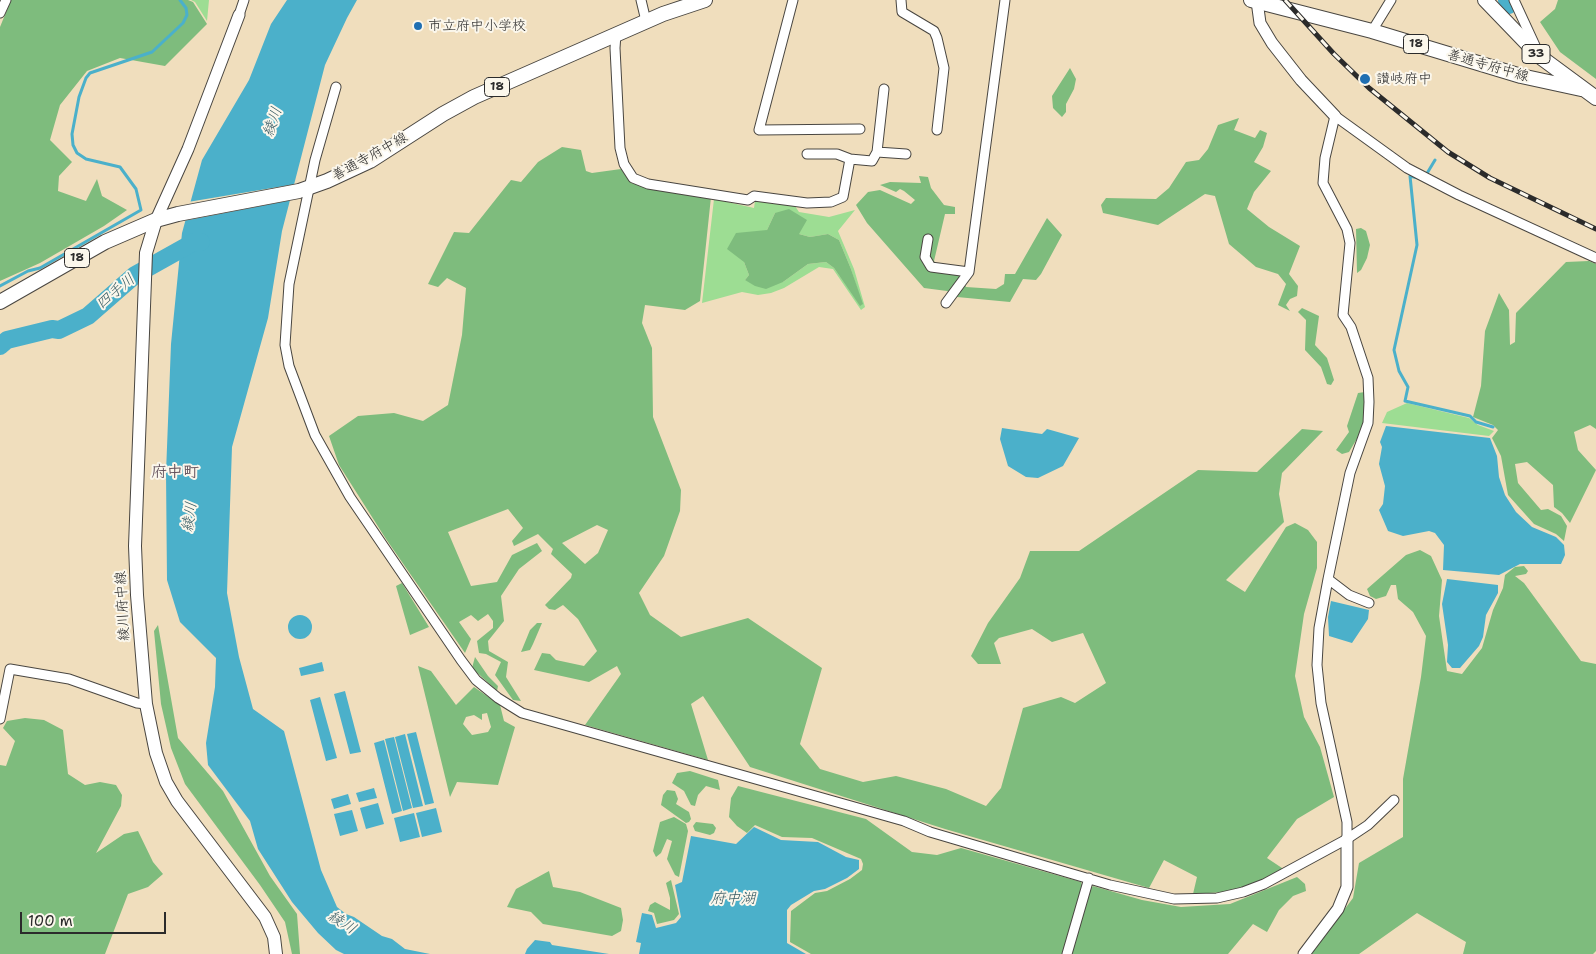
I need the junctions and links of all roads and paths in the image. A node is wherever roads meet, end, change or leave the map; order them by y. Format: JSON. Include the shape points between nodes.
{"nodes":[{"id":1,"x":6,"y":0,"type":"edge"},
{"id":2,"x":244,"y":0,"type":"edge"},
{"id":3,"x":641,"y":0,"type":"edge"},
{"id":4,"x":705,"y":0,"type":"edge"},
{"id":5,"x":793,"y":0,"type":"edge"},
{"id":6,"x":901,"y":0,"type":"edge"},
{"id":7,"x":1005,"y":0,"type":"edge"},
{"id":8,"x":1254,"y":0,"type":"edge"},
{"id":9,"x":1391,"y":0,"type":"edge"},
{"id":10,"x":1485,"y":0,"type":"edge"},
{"id":11,"x":1514,"y":0,"type":"edge"},
{"id":12,"x":0,"y":13,"type":"edge"},
{"id":13,"x":239,"y":15,"type":"joint"},
{"id":14,"x":646,"y":21,"type":"junction"},
{"id":15,"x":1372,"y":31,"type":"junction"},
{"id":16,"x":616,"y":34,"type":"junction"},
{"id":17,"x":1539,"y":56,"type":"junction"},
{"id":18,"x":1529,"y":78,"type":"junction"},
{"id":19,"x":336,"y":87,"type":"dead end"},
{"id":20,"x":884,"y":89,"type":"dead end"},
{"id":21,"x":1581,"y":89,"type":"junction"},
{"id":22,"x":1596,"y":98,"type":"edge"},
{"id":23,"x":1336,"y":116,"type":"junction"},
{"id":24,"x":860,"y":129,"type":"dead end"},
{"id":25,"x":937,"y":130,"type":"dead end"},
{"id":26,"x":877,"y":152,"type":"junction"},
{"id":27,"x":807,"y":154,"type":"dead end"},
{"id":28,"x":906,"y":154,"type":"dead end"},
{"id":29,"x":850,"y":159,"type":"junction"},
{"id":30,"x":305,"y":189,"type":"junction"},
{"id":31,"x":156,"y":220,"type":"junction"},
{"id":32,"x":928,"y":239,"type":"dead end"},
{"id":33,"x":1596,"y":258,"type":"edge"},
{"id":34,"x":969,"y":272,"type":"junction"},
{"id":35,"x":0,"y":302,"type":"edge"},
{"id":36,"x":946,"y":303,"type":"dead end"},
{"id":37,"x":1328,"y":579,"type":"junction"},
{"id":38,"x":1369,"y":603,"type":"dead end"},
{"id":39,"x":146,"y":704,"type":"junction"},
{"id":40,"x":0,"y":719,"type":"edge"},
{"id":41,"x":1394,"y":800,"type":"dead end"},
{"id":42,"x":1347,"y":839,"type":"junction"},
{"id":43,"x":1089,"y":878,"type":"junction"},
{"id":44,"x":276,"y":954,"type":"edge"},
{"id":45,"x":1067,"y":954,"type":"edge"},
{"id":46,"x":1304,"y":954,"type":"edge"}],
"edges":[{"from":1,"to":12,"type":"street"},
{"from":2,"to":13,"type":"street"},
{"from":3,"to":14,"type":"street"},
{"from":4,"to":14,"type":"main road","name":"善通寺府中線","number":"18"},
{"from":5,"to":24,"type":"street","via":[[759,130]]},
{"from":6,"to":25,"type":"street","via":[[902,12],[934,30],[937,38],[944,68]]},
{"from":7,"to":34,"type":"street"},
{"from":8,"to":15,"type":"main road","name":"善通寺府中線","number":"18"},
{"from":8,"to":23,"type":"street","via":[[1260,23],[1272,43],[1301,80]]},
{"from":9,"to":15,"type":"street"},
{"from":10,"to":17,"type":"main road","number":"33"},
{"from":11,"to":17,"type":"street"},
{"from":13,"to":31,"type":"street","via":[[188,149]]},
{"from":14,"to":16,"type":"main road","name":"善通寺府中線","number":"18"},
{"from":15,"to":18,"type":"main road","name":"善通寺府中線","number":"18"},
{"from":16,"to":29,"type":"street","via":[[620,148],[624,164],[634,178],[648,184],[748,200],[754,196],[807,203],[831,202],[843,197]]},
{"from":16,"to":30,"type":"main road","name":"善通寺府中線","number":"18","via":[[474,97],[370,161]]},
{"from":17,"to":18,"type":"main road","via":[[1536,73]]},
{"from":17,"to":21,"type":"main road","number":"33"},
{"from":18,"to":21,"type":"main road","name":"善通寺府中線","number":"18"},
{"from":19,"to":30,"type":"street"},
{"from":20,"to":26,"type":"street"},
{"from":21,"to":22,"type":"main road","number":"33"},
{"from":23,"to":33,"type":"street","via":[[1407,168]]},
{"from":23,"to":37,"type":"street","via":[[1322,183],[1347,229],[1350,243],[1343,315],[1351,327],[1368,378],[1369,402],[1368,423],[1350,473]]},
{"from":26,"to":28,"type":"street"},
{"from":26,"to":29,"type":"street","via":[[872,161]]},
{"from":27,"to":29,"type":"street","via":[[837,154]]},
{"from":30,"to":31,"type":"main road","name":"善通寺府中線","number":"18"},
{"from":30,"to":43,"type":"street","via":[[289,284],[285,345],[289,366],[315,434],[333,469],[384,550],[476,680],[522,713]]},
{"from":31,"to":35,"type":"main road","name":"善通寺府中線","number":"18","via":[[105,242]]},
{"from":31,"to":39,"type":"main road","name":"綾川府中線","via":[[146,263],[136,546]]},
{"from":32,"to":34,"type":"street","via":[[925,257],[931,267]]},
{"from":34,"to":36,"type":"street"},
{"from":37,"to":38,"type":"street"},
{"from":37,"to":42,"type":"street","via":[[1317,665]]},
{"from":39,"to":40,"type":"street","via":[[69,679],[10,669]]},
{"from":39,"to":44,"type":"main road","name":"綾川府中線","via":[[166,782],[265,917],[274,937]]},
{"from":41,"to":42,"type":"street","via":[[1368,825]]},
{"from":42,"to":43,"type":"street","via":[[1264,884],[1217,898],[1174,899]]},
{"from":42,"to":46,"type":"street","via":[[1347,887],[1338,909]]},
{"from":43,"to":45,"type":"street"}]}
